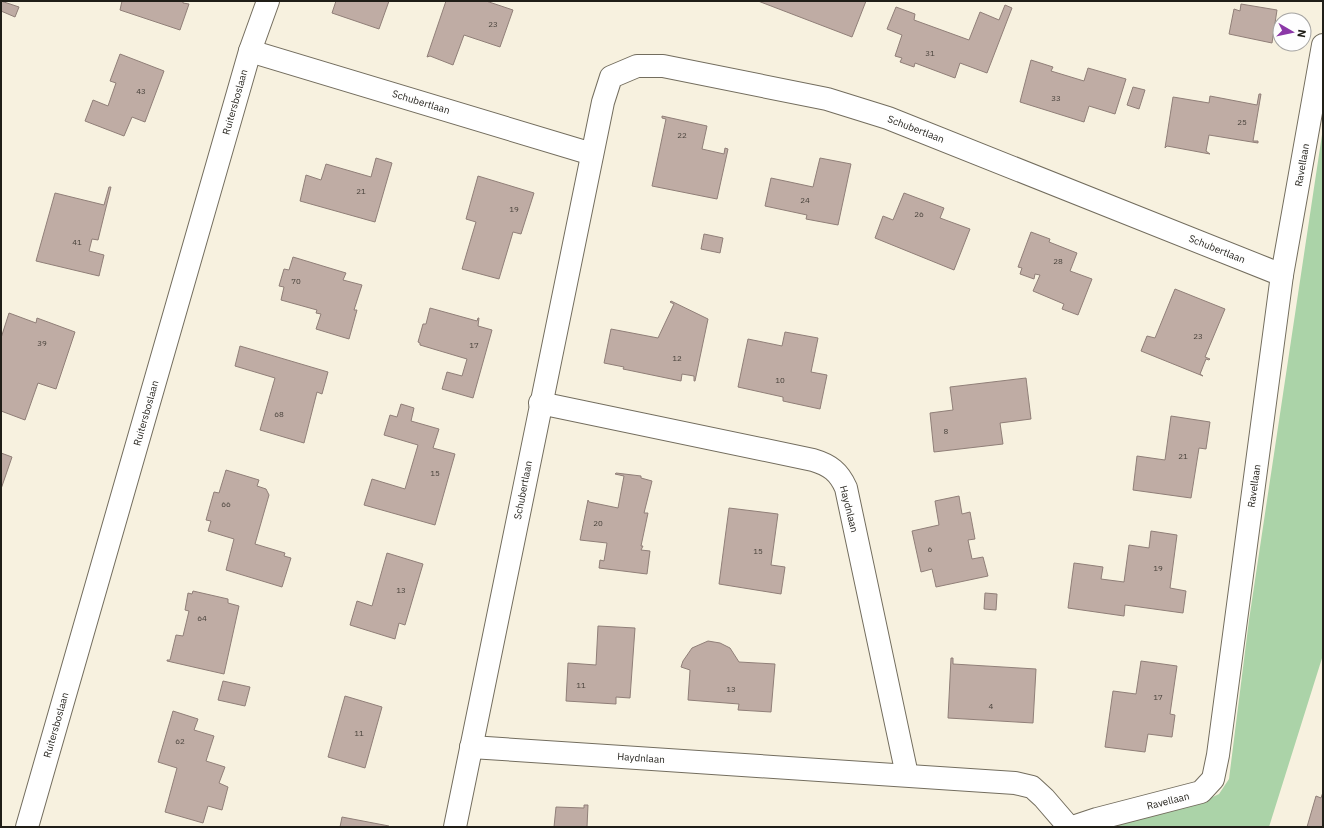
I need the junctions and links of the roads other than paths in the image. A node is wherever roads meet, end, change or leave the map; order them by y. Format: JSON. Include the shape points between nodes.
{"nodes":[{"id":1,"x":268,"y":1,"type":"edge"},
{"id":2,"x":1323,"y":45,"type":"edge"},
{"id":3,"x":250,"y":51,"type":"junction"},
{"id":4,"x":592,"y":154,"type":"junction"},
{"id":5,"x":1282,"y":275,"type":"junction"},
{"id":6,"x":540,"y":403,"type":"junction"},
{"id":7,"x":471,"y":747,"type":"junction"},
{"id":8,"x":907,"y":775,"type":"junction"},
{"id":9,"x":27,"y":827,"type":"edge"},
{"id":10,"x":456,"y":827,"type":"edge"},
{"id":11,"x":1069,"y":827,"type":"edge"},
{"id":12,"x":1073,"y":827,"type":"edge"}],
"edges":[{"from":1,"to":3,"type":"street","name":"Ruitersboslaan"},
{"from":2,"to":5,"type":"street","name":"Ravellaan"},
{"from":3,"to":4,"type":"street","name":"Schubertlaan"},
{"from":3,"to":9,"type":"street","name":"Ruitersboslaan"},
{"from":4,"to":5,"type":"street","name":"Schubertlaan","via":[[602,102],[611,77],[637,66],[663,66],[827,99],[888,118]]},
{"from":4,"to":6,"type":"street","name":"Schubertlaan"},
{"from":5,"to":12,"type":"street","name":"Ravellaan","via":[[1213,779],[1200,792]]},
{"from":6,"to":7,"type":"street","name":"Schubertlaan"},
{"from":6,"to":8,"type":"street","name":"Haydnlaan","via":[[814,460],[828,465],[840,475],[846,488]]},
{"from":7,"to":8,"type":"street","name":"Haydnlaan"},
{"from":7,"to":10,"type":"street","name":"Schubertlaan"},
{"from":8,"to":11,"type":"street","name":"Haydnlaan","via":[[1015,783],[1032,787]]}]}
